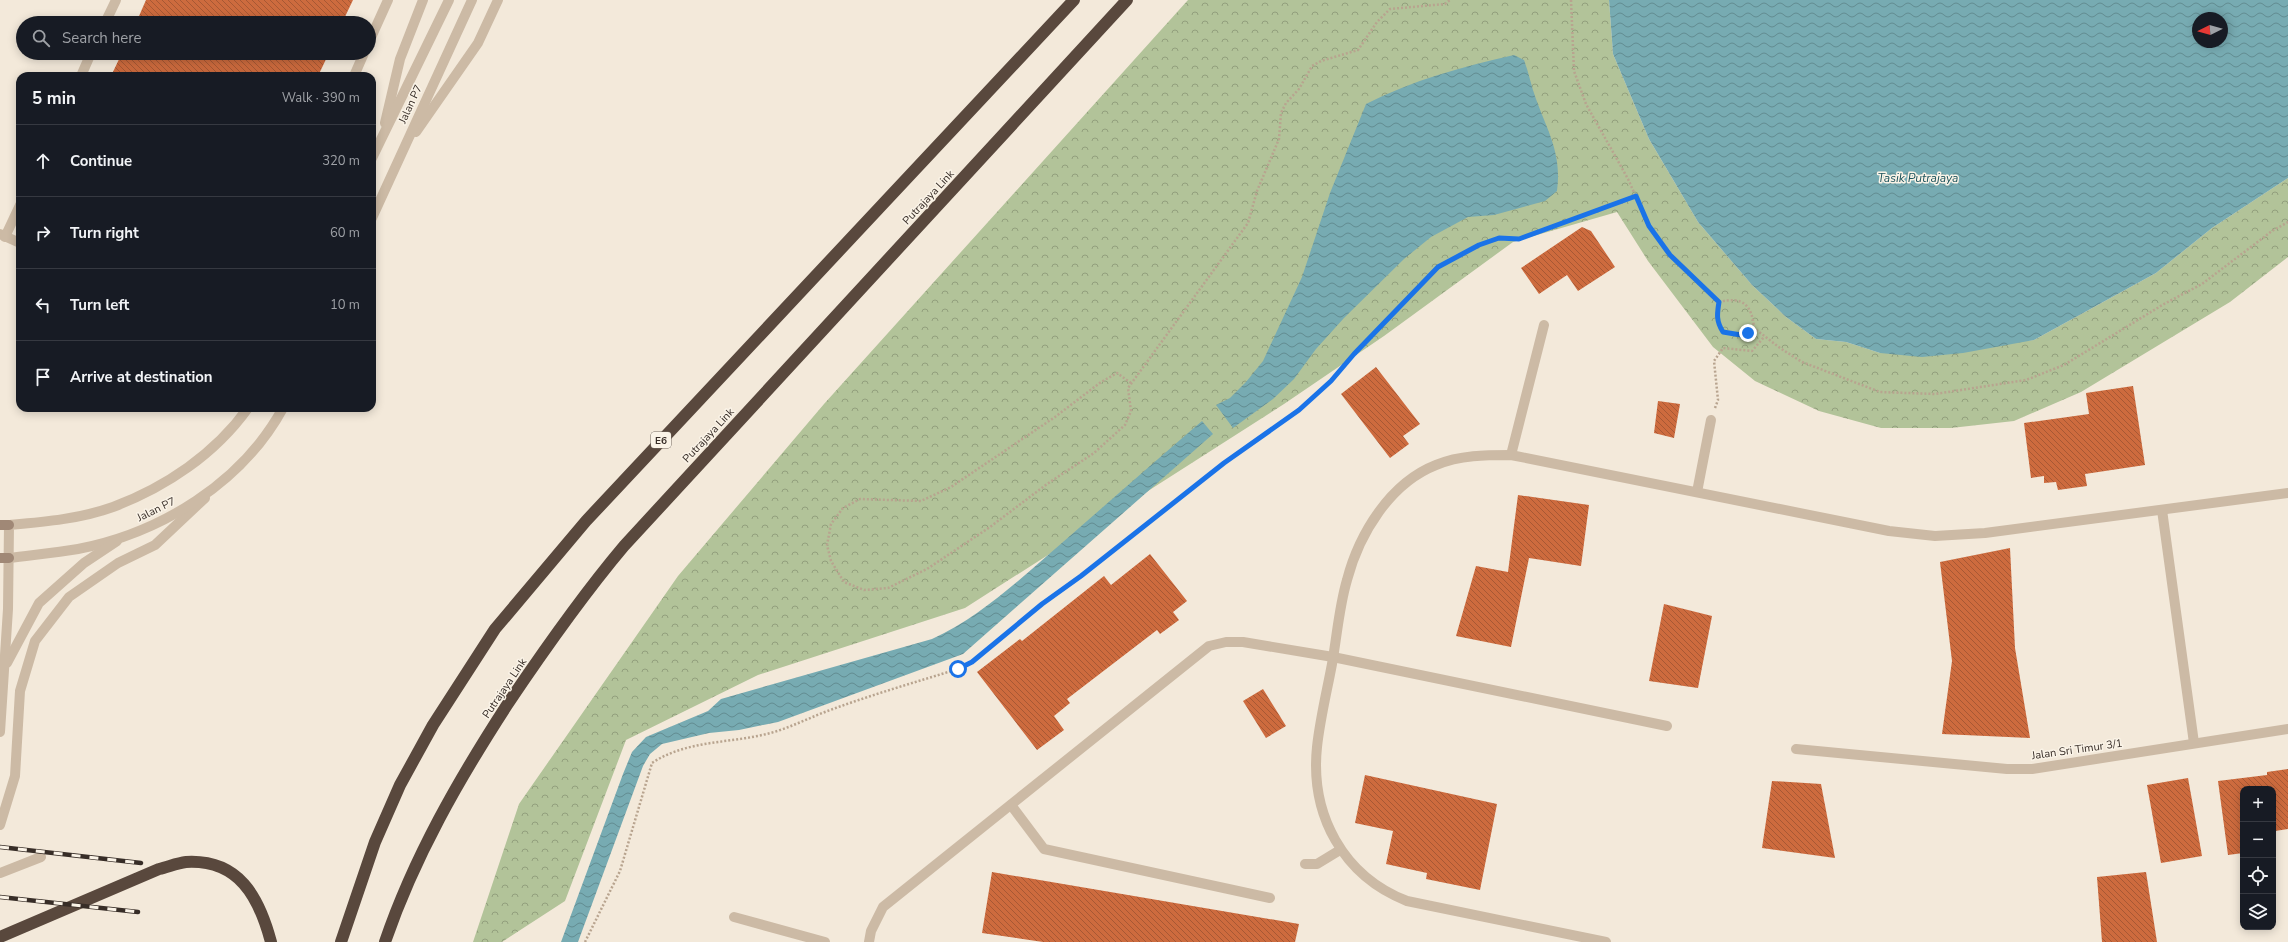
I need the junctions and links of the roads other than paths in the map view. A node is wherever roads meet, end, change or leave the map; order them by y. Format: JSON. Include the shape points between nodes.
{"nodes":[{"id":1,"x":116,"y":0,"type":"edge"},
{"id":2,"x":388,"y":0,"type":"edge"},
{"id":3,"x":423,"y":0,"type":"edge"},
{"id":4,"x":449,"y":0,"type":"edge"},
{"id":5,"x":472,"y":0,"type":"edge"},
{"id":6,"x":498,"y":0,"type":"edge"},
{"id":7,"x":1074,"y":0,"type":"edge"},
{"id":8,"x":1127,"y":0,"type":"edge"},
{"id":9,"x":108,"y":16,"type":"edge"},
{"id":10,"x":376,"y":27,"type":"edge"},
{"id":11,"x":88,"y":60,"type":"edge"},
{"id":12,"x":361,"y":60,"type":"edge"},
{"id":13,"x":82,"y":72,"type":"edge"},
{"id":14,"x":356,"y":72,"type":"edge"},
{"id":15,"x":380,"y":142,"type":"junction"},
{"id":16,"x":376,"y":150,"type":"edge"},
{"id":17,"x":401,"y":152,"type":"junction"},
{"id":18,"x":376,"y":209,"type":"edge"},
{"id":19,"x":16,"y":212,"type":"edge"},
{"id":20,"x":3,"y":235,"type":"edge"},
{"id":21,"x":16,"y":241,"type":"edge"},
{"id":22,"x":1544,"y":325,"type":"dead end"},
{"id":23,"x":245,"y":412,"type":"edge"},
{"id":24,"x":280,"y":412,"type":"edge"},
{"id":25,"x":1711,"y":420,"type":"road end"},
{"id":26,"x":1511,"y":455,"type":"junction"},
{"id":27,"x":213,"y":489,"type":"junction"},
{"id":28,"x":1696,"y":492,"type":"junction"},
{"id":29,"x":2288,"y":493,"type":"edge"},
{"id":30,"x":2162,"y":510,"type":"junction"},
{"id":31,"x":4,"y":525,"type":"edge"},
{"id":32,"x":126,"y":536,"type":"junction"},
{"id":33,"x":4,"y":558,"type":"edge"},
{"id":34,"x":1333,"y":657,"type":"junction"},
{"id":35,"x":5,"y":665,"type":"junction"},
{"id":36,"x":1667,"y":726,"type":"dead end"},
{"id":37,"x":2288,"y":729,"type":"edge"},
{"id":38,"x":0,"y":732,"type":"edge"},
{"id":39,"x":2194,"y":743,"type":"junction"},
{"id":40,"x":1796,"y":749,"type":"dead end"},
{"id":41,"x":1011,"y":805,"type":"junction"},
{"id":42,"x":0,"y":824,"type":"edge"},
{"id":43,"x":1340,"y":850,"type":"junction"},
{"id":44,"x":41,"y":857,"type":"dead end"},
{"id":45,"x":1305,"y":864,"type":"dead end"},
{"id":46,"x":0,"y":873,"type":"edge"},
{"id":47,"x":1270,"y":898,"type":"dead end"},
{"id":48,"x":734,"y":917,"type":"dead end"},
{"id":49,"x":0,"y":937,"type":"edge"},
{"id":50,"x":1588,"y":940,"type":"edge"},
{"id":51,"x":271,"y":942,"type":"edge"},
{"id":52,"x":341,"y":942,"type":"edge"},
{"id":53,"x":385,"y":942,"type":"edge"},
{"id":54,"x":825,"y":942,"type":"edge"},
{"id":55,"x":869,"y":942,"type":"edge"},
{"id":56,"x":1606,"y":942,"type":"edge"}],
"edges":[{"from":1,"to":9,"type":"street"},
{"from":2,"to":10,"type":"street"},
{"from":3,"to":15,"type":"street","via":[[400,59]]},
{"from":4,"to":15,"type":"street","name":"Jalan P7"},
{"from":5,"to":17,"type":"street","name":"Jalan P7"},
{"from":6,"to":17,"type":"street","via":[[478,43]]},
{"from":7,"to":52,"type":"highway","number":"E6","via":[[586,521],[495,629],[433,725],[400,785],[375,842]]},
{"from":8,"to":53,"type":"highway","name":"Putrajaya Link","via":[[589,587],[473,758],[430,839]]},
{"from":11,"to":13,"type":"street"},
{"from":12,"to":14,"type":"street"},
{"from":15,"to":16,"type":"street","name":"Jalan P7"},
{"from":17,"to":18,"type":"street","name":"Jalan P7"},
{"from":19,"to":20,"type":"street"},
{"from":20,"to":21,"type":"street"},
{"from":22,"to":26,"type":"street"},
{"from":23,"to":31,"type":"street","name":"Jalan P7","via":[[235,426],[193,465],[154,489],[112,507],[58,520]]},
{"from":24,"to":27,"type":"street","name":"Jalan P7","via":[[256,450]]},
{"from":25,"to":28,"type":"street"},
{"from":26,"to":28,"type":"street"},
{"from":26,"to":34,"type":"street","via":[[1464,457],[1436,465],[1411,480],[1386,503],[1358,546],[1346,581]]},
{"from":27,"to":32,"type":"street","name":"Jalan P7","via":[[156,524]]},
{"from":27,"to":42,"type":"street","via":[[155,545],[118,563],[69,597],[35,641],[20,691],[15,776]]},
{"from":28,"to":30,"type":"street","via":[[1889,531],[1935,536],[1985,533]]},
{"from":29,"to":30,"type":"street"},
{"from":30,"to":39,"type":"street"},
{"from":31,"to":33,"type":"street"},
{"from":32,"to":33,"type":"street","name":"Jalan P7","via":[[78,549]]},
{"from":32,"to":35,"type":"street","via":[[84,563],[39,603]]},
{"from":33,"to":35,"type":"street"},
{"from":34,"to":36,"type":"street"},
{"from":34,"to":41,"type":"street","via":[[1243,642],[1209,646]]},
{"from":34,"to":43,"type":"street","via":[[1317,747],[1317,770],[1329,831]]},
{"from":35,"to":38,"type":"street"},
{"from":37,"to":39,"type":"street","name":"Jalan Sri Timur 3/1"},
{"from":39,"to":40,"type":"street","name":"Jalan Sri Timur 3/1","via":[[2056,766],[2019,769]]},
{"from":41,"to":47,"type":"street","via":[[1044,849]]},
{"from":41,"to":55,"type":"street","via":[[884,907],[871,931]]},
{"from":43,"to":45,"type":"street","via":[[1317,864]]},
{"from":43,"to":50,"type":"street","via":[[1371,882],[1407,902]]},
{"from":44,"to":46,"type":"street"},
{"from":48,"to":54,"type":"street"},
{"from":49,"to":51,"type":"highway","via":[[159,869],[185,862],[208,863],[228,870],[249,888],[264,916]]},
{"from":50,"to":56,"type":"street"}]}
